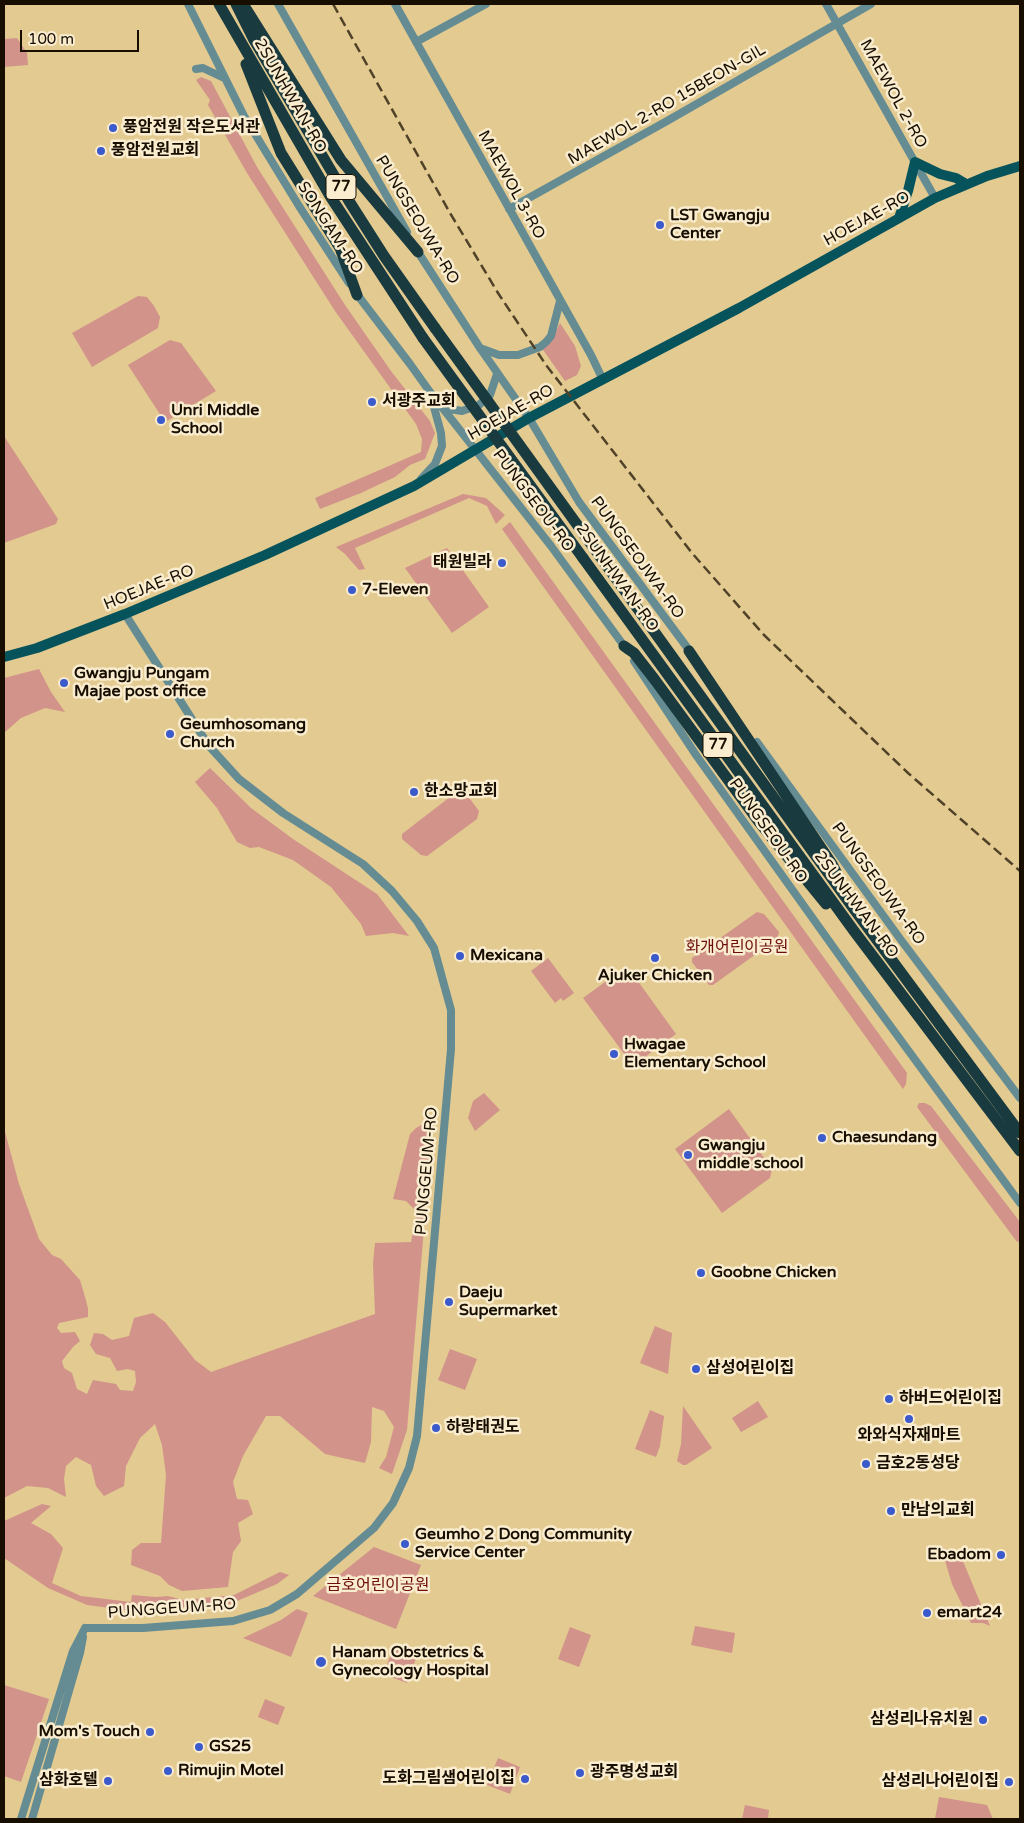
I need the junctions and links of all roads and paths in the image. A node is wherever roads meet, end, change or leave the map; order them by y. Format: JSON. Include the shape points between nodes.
{"nodes":[{"id":1,"x":188,"y":4,"type":"edge"},
{"id":2,"x":219,"y":4,"type":"edge"},
{"id":3,"x":236,"y":4,"type":"edge"},
{"id":4,"x":243,"y":4,"type":"edge"},
{"id":5,"x":278,"y":4,"type":"edge"},
{"id":6,"x":395,"y":4,"type":"edge"},
{"id":7,"x":486,"y":4,"type":"edge"},
{"id":8,"x":826,"y":4,"type":"edge"},
{"id":9,"x":871,"y":4,"type":"edge"},
{"id":10,"x":837,"y":24,"type":"junction"},
{"id":11,"x":232,"y":27,"type":"junction"},
{"id":12,"x":416,"y":42,"type":"junction"},
{"id":13,"x":196,"y":69,"type":"dead end"},
{"id":14,"x":224,"y":78,"type":"junction"},
{"id":15,"x":915,"y":162,"type":"junction"},
{"id":16,"x":1020,"y":166,"type":"edge"},
{"id":17,"x":966,"y":184,"type":"junction"},
{"id":18,"x":935,"y":198,"type":"junction"},
{"id":19,"x":510,"y":209,"type":"junction"},
{"id":20,"x":899,"y":218,"type":"junction"},
{"id":21,"x":418,"y":252,"type":"junction"},
{"id":22,"x":357,"y":295,"type":"junction"},
{"id":23,"x":560,"y":301,"type":"junction"},
{"id":24,"x":480,"y":348,"type":"junction"},
{"id":25,"x":497,"y":374,"type":"junction"},
{"id":26,"x":603,"y":380,"type":"junction"},
{"id":27,"x":430,"y":392,"type":"junction"},
{"id":28,"x":443,"y":408,"type":"junction"},
{"id":29,"x":529,"y":418,"type":"junction"},
{"id":30,"x":476,"y":450,"type":"junction"},
{"id":31,"x":414,"y":486,"type":"junction"},
{"id":32,"x":125,"y":614,"type":"junction"},
{"id":33,"x":624,"y":646,"type":"junction"},
{"id":34,"x":689,"y":651,"type":"junction"},
{"id":35,"x":4,"y":657,"type":"edge"},
{"id":36,"x":854,"y":909,"type":"junction"},
{"id":37,"x":854,"y":932,"type":"junction"},
{"id":38,"x":1020,"y":1098,"type":"edge"},
{"id":39,"x":1020,"y":1132,"type":"edge"},
{"id":40,"x":1020,"y":1151,"type":"edge"},
{"id":41,"x":1020,"y":1203,"type":"edge"},
{"id":42,"x":85,"y":1628,"type":"junction"},
{"id":43,"x":20,"y":1819,"type":"edge"},
{"id":44,"x":32,"y":1819,"type":"edge"}],
"edges":[{"from":1,"to":14,"type":"street","name":"SONGAM-RO"},
{"from":2,"to":11,"type":"highway","name":"2SUNHWAN-RO","number":"77"},
{"from":3,"to":36,"type":"highway","name":"2SUNHWAN-RO","number":"77","bridge":true,"via":[[254,40],[384,256]]},
{"from":4,"to":21,"type":"highway","via":[[341,160]]},
{"from":5,"to":21,"type":"street","name":"PUNGSEOJWA-RO"},
{"from":6,"to":12,"type":"street","name":"MAEWOL 3-RO"},
{"from":7,"to":12,"type":"street"},
{"from":8,"to":10,"type":"street","name":"MAEWOL 2-RO"},
{"from":9,"to":10,"type":"street","name":"MAEWOL 2-RO 15BEON-GIL"},
{"from":10,"to":15,"type":"street","name":"MAEWOL 2-RO"},
{"from":10,"to":19,"type":"street","name":"MAEWOL 2-RO 15BEON-GIL"},
{"from":11,"to":22,"type":"highway","via":[[281,153],[340,248]]},
{"from":11,"to":37,"type":"highway","name":"2SUNHWAN-RO","number":"77","bridge":true,"via":[[330,196],[423,338]]},
{"from":12,"to":19,"type":"street","name":"MAEWOL 3-RO"},
{"from":13,"to":14,"type":"street","via":[[203,68]]},
{"from":14,"to":22,"type":"street","name":"SONGAM-RO","via":[[299,206]]},
{"from":15,"to":17,"type":"main road"},
{"from":15,"to":18,"type":"street","name":"MAEWOL 2-RO"},
{"from":15,"to":20,"type":"main road"},
{"from":16,"to":17,"type":"main road","name":"HOEJAE-RO"},
{"from":17,"to":18,"type":"main road","name":"HOEJAE-RO"},
{"from":18,"to":20,"type":"main road","name":"HOEJAE-RO"},
{"from":19,"to":23,"type":"street","name":"MAEWOL 3-RO"},
{"from":20,"to":26,"type":"main road","name":"HOEJAE-RO"},
{"from":21,"to":24,"type":"street","name":"PUNGSEOJWA-RO"},
{"from":22,"to":27,"type":"street","name":"SONGAM-RO"},
{"from":23,"to":24,"type":"street","via":[[551,336],[540,347],[506,356]]},
{"from":23,"to":26,"type":"street","name":"MAEWOL 3-RO"},
{"from":24,"to":25,"type":"street","name":"PUNGSEOJWA-RO"},
{"from":25,"to":28,"type":"street","via":[[490,395],[479,405],[462,411]]},
{"from":25,"to":29,"type":"street","name":"PUNGSEOJWA-RO"},
{"from":26,"to":29,"type":"main road","name":"HOEJAE-RO"},
{"from":27,"to":28,"type":"street","name":"SONGAM-RO"},
{"from":27,"to":31,"type":"street","via":[[442,446],[435,464]]},
{"from":28,"to":30,"type":"street","name":"SONGAM-RO"},
{"from":29,"to":30,"type":"main road","name":"HOEJAE-RO"},
{"from":29,"to":34,"type":"street","name":"PUNGSEOJWA-RO","via":[[579,502]]},
{"from":30,"to":31,"type":"main road","name":"HOEJAE-RO"},
{"from":30,"to":33,"type":"street","name":"PUNGSEOU-RO"},
{"from":31,"to":32,"type":"main road","name":"HOEJAE-RO","via":[[265,556]]},
{"from":32,"to":35,"type":"main road","name":"HOEJAE-RO","via":[[37,648]]},
{"from":32,"to":42,"type":"street","name":"PUNGGEUM-RO","via":[[209,746],[239,779],[283,813],[362,864],[392,891],[417,921],[434,948],[444,981],[451,1010],[452,1039],[417,1436],[409,1468],[394,1503],[374,1528],[297,1594],[270,1610],[233,1621],[143,1628]]},
{"from":33,"to":37,"type":"highway","via":[[656,680],[759,822],[830,909]]},
{"from":33,"to":41,"type":"street","name":"PUNGSEOU-RO","via":[[702,763]]},
{"from":34,"to":36,"type":"highway","via":[[832,864]]},
{"from":34,"to":38,"type":"street","name":"PUNGSEOJWA-RO"},
{"from":36,"to":39,"type":"highway","name":"2SUNHWAN-RO","number":"77"},
{"from":37,"to":40,"type":"highway","name":"2SUNHWAN-RO","number":"77"},
{"from":42,"to":43,"type":"street","via":[[73,1651]]},
{"from":42,"to":44,"type":"street"}]}
